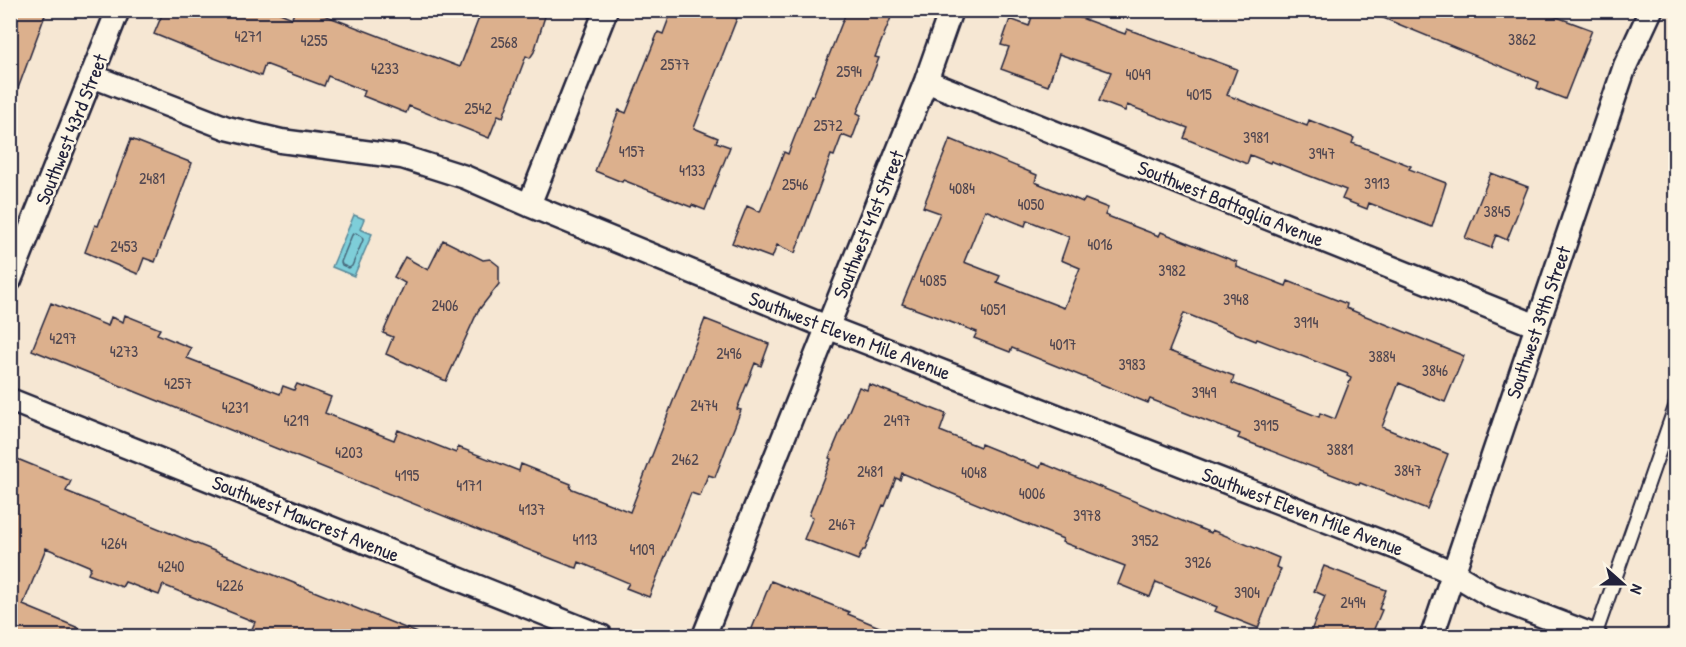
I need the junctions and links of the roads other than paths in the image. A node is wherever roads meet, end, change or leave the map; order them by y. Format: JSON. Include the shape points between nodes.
{"nodes":[{"id":1,"x":118,"y":10,"type":"edge"},
{"id":2,"x":606,"y":10,"type":"edge"},
{"id":3,"x":951,"y":10,"type":"edge"},
{"id":4,"x":1651,"y":10,"type":"edge"},
{"id":5,"x":92,"y":76,"type":"junction"},
{"id":6,"x":926,"y":81,"type":"junction"},
{"id":7,"x":529,"y":205,"type":"junction"},
{"id":8,"x":10,"y":280,"type":"edge"},
{"id":9,"x":1537,"y":326,"type":"junction"},
{"id":10,"x":827,"y":327,"type":"junction"},
{"id":11,"x":10,"y":400,"type":"edge"},
{"id":12,"x":1676,"y":404,"type":"edge"},
{"id":13,"x":1453,"y":573,"type":"junction"},
{"id":14,"x":601,"y":636,"type":"edge"},
{"id":15,"x":704,"y":636,"type":"edge"},
{"id":16,"x":1432,"y":636,"type":"edge"},
{"id":17,"x":1595,"y":636,"type":"edge"}],
"edges":[{"from":1,"to":5,"type":"street","name":"Southwest 43rd Street"},
{"from":2,"to":7,"type":"street"},
{"from":3,"to":6,"type":"street","name":"Southwest 41st Street"},
{"from":4,"to":9,"type":"street","name":"Southwest 39th Street","via":[[1625,66]]},
{"from":5,"to":7,"type":"street","name":"Southwest Eleven Mile Avenue","via":[[227,128],[281,141],[402,157],[465,177]]},
{"from":5,"to":8,"type":"street","name":"Southwest 43rd Street"},
{"from":6,"to":9,"type":"street","name":"Southwest Battaglia Avenue"},
{"from":6,"to":10,"type":"street","name":"Southwest 41st Street"},
{"from":7,"to":10,"type":"street","name":"Southwest Eleven Mile Avenue"},
{"from":9,"to":13,"type":"street","name":"Southwest 39th Street"},
{"from":10,"to":13,"type":"street","name":"Southwest Eleven Mile Avenue"},
{"from":10,"to":15,"type":"street","name":"Southwest 41st Street"},
{"from":11,"to":14,"type":"street","name":"Southwest Mawcrest Avenue"},
{"from":12,"to":17,"type":"lane"},
{"from":13,"to":16,"type":"street","name":"Southwest 39th Street"},
{"from":13,"to":17,"type":"street","name":"Southwest Eleven Mile Avenue","via":[[1491,596]]}]}
